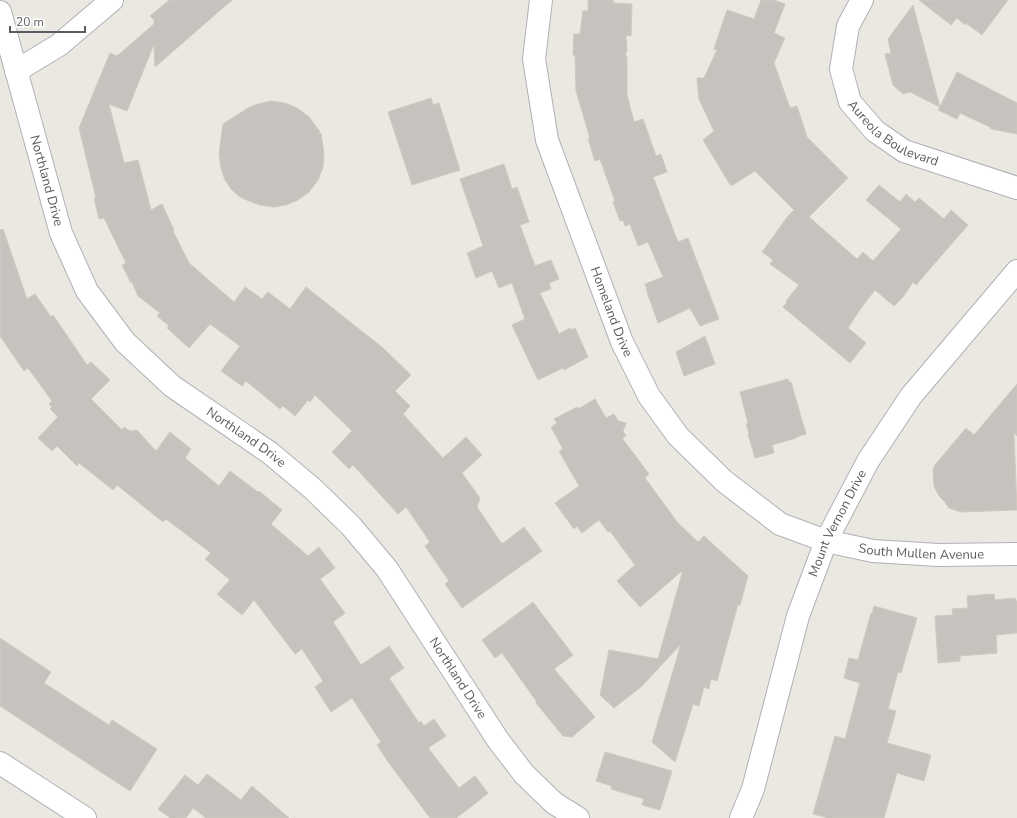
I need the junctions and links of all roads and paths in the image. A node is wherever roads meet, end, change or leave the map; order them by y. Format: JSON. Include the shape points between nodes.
{"nodes":[{"id":1,"x":112,"y":0,"type":"edge"},
{"id":2,"x":541,"y":0,"type":"edge"},
{"id":3,"x":862,"y":0,"type":"edge"},
{"id":4,"x":0,"y":12,"type":"edge"},
{"id":5,"x":16,"y":71,"type":"junction"},
{"id":6,"x":1017,"y":188,"type":"edge"},
{"id":7,"x":1017,"y":271,"type":"edge"},
{"id":8,"x":826,"y":540,"type":"junction"},
{"id":9,"x":1017,"y":554,"type":"edge"},
{"id":10,"x":0,"y":763,"type":"edge"},
{"id":11,"x":85,"y":818,"type":"edge"},
{"id":12,"x":578,"y":818,"type":"edge"},
{"id":13,"x":741,"y":818,"type":"edge"}],
"edges":[{"from":1,"to":5,"type":"street","via":[[59,45]]},
{"from":2,"to":8,"type":"street","name":"Homeland Drive","via":[[534,59],[547,140],[622,342],[649,396],[678,436],[724,482],[780,524]]},
{"from":3,"to":6,"type":"street","name":"Aureola Boulevard","via":[[848,26],[841,69],[850,102],[875,132],[904,151]]},
{"from":4,"to":5,"type":"street","name":"Northland Drive"},
{"from":5,"to":12,"type":"street","name":"Northland Drive","via":[[61,233],[87,291],[125,342],[172,386],[270,454],[313,489],[351,526],[387,569],[498,740],[524,774],[554,803]]},
{"from":7,"to":8,"type":"street","name":"Mount Vernon Drive","via":[[911,396],[868,461]]},
{"from":8,"to":9,"type":"street","name":"South Mullen Avenue","via":[[880,552],[938,555]]},
{"from":8,"to":13,"type":"street","name":"Mount Vernon Drive","via":[[798,616],[753,789]]},
{"from":10,"to":11,"type":"street"}]}
